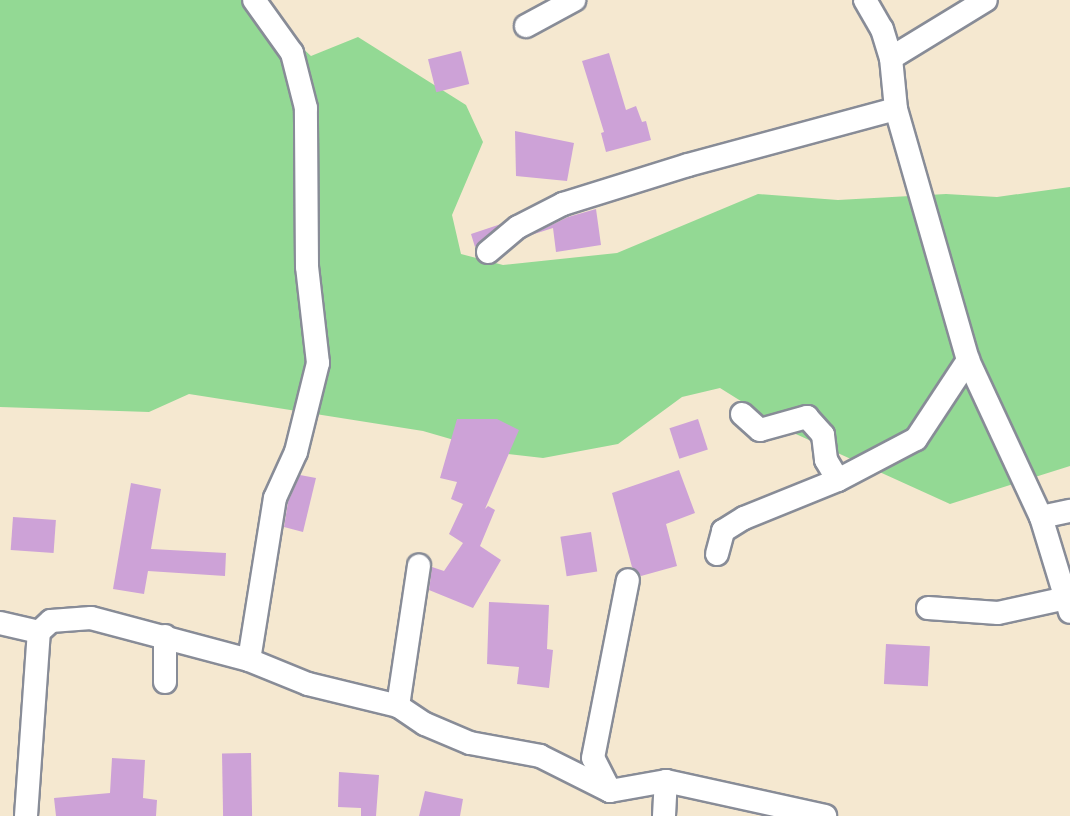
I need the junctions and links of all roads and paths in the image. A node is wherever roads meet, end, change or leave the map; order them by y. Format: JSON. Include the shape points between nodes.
{"nodes":[{"id":1,"x":254,"y":0,"type":"edge"},
{"id":2,"x":574,"y":0,"type":"edge"},
{"id":3,"x":865,"y":0,"type":"edge"},
{"id":4,"x":986,"y":0,"type":"edge"},
{"id":5,"x":526,"y":26,"type":"dead end"},
{"id":6,"x":891,"y":58,"type":"junction"},
{"id":7,"x":896,"y":109,"type":"junction"},
{"id":8,"x":488,"y":252,"type":"dead end"},
{"id":9,"x":968,"y":360,"type":"junction"},
{"id":10,"x":742,"y":414,"type":"dead end"},
{"id":11,"x":838,"y":480,"type":"junction"},
{"id":12,"x":1070,"y":511,"type":"edge"},
{"id":13,"x":1041,"y":517,"type":"junction"},
{"id":14,"x":717,"y":554,"type":"dead end"},
{"id":15,"x":418,"y":566,"type":"dead end"},
{"id":16,"x":628,"y":580,"type":"dead end"},
{"id":17,"x":1068,"y":605,"type":"edge"},
{"id":18,"x":928,"y":608,"type":"dead end"},
{"id":19,"x":0,"y":623,"type":"edge"},
{"id":20,"x":39,"y":632,"type":"junction"},
{"id":21,"x":165,"y":636,"type":"junction"},
{"id":22,"x":249,"y":660,"type":"junction"},
{"id":23,"x":165,"y":682,"type":"dead end"},
{"id":24,"x":398,"y":706,"type":"junction"},
{"id":25,"x":666,"y":781,"type":"junction"},
{"id":26,"x":610,"y":791,"type":"junction"},
{"id":27,"x":26,"y":816,"type":"edge"},
{"id":28,"x":663,"y":816,"type":"edge"},
{"id":29,"x":825,"y":816,"type":"edge"}],
"edges":[{"from":1,"to":22,"type":"street","via":[[292,52],[306,108],[307,267],[318,363],[296,452],[275,498]]},
{"from":2,"to":5,"type":"street"},
{"from":3,"to":6,"type":"street","via":[[882,29]]},
{"from":4,"to":6,"type":"street"},
{"from":6,"to":7,"type":"street"},
{"from":7,"to":8,"type":"street","via":[[688,165],[563,204],[518,228]]},
{"from":7,"to":9,"type":"street"},
{"from":9,"to":11,"type":"street","via":[[916,439]]},
{"from":9,"to":13,"type":"street"},
{"from":10,"to":11,"type":"street","via":[[760,430],[807,417],[823,435],[826,460]]},
{"from":11,"to":14,"type":"street","via":[[723,531]]},
{"from":12,"to":13,"type":"street"},
{"from":13,"to":17,"type":"street"},
{"from":15,"to":24,"type":"street"},
{"from":16,"to":26,"type":"street","via":[[593,758]]},
{"from":17,"to":18,"type":"street","via":[[998,613]]},
{"from":19,"to":20,"type":"street"},
{"from":20,"to":21,"type":"street","via":[[51,621],[92,618]]},
{"from":20,"to":27,"type":"street"},
{"from":21,"to":22,"type":"street"},
{"from":21,"to":23,"type":"street"},
{"from":22,"to":24,"type":"street","via":[[308,684]]},
{"from":24,"to":26,"type":"street","via":[[425,724],[470,743],[540,756]]},
{"from":25,"to":26,"type":"street"},
{"from":25,"to":28,"type":"street"},
{"from":25,"to":29,"type":"street"}]}
